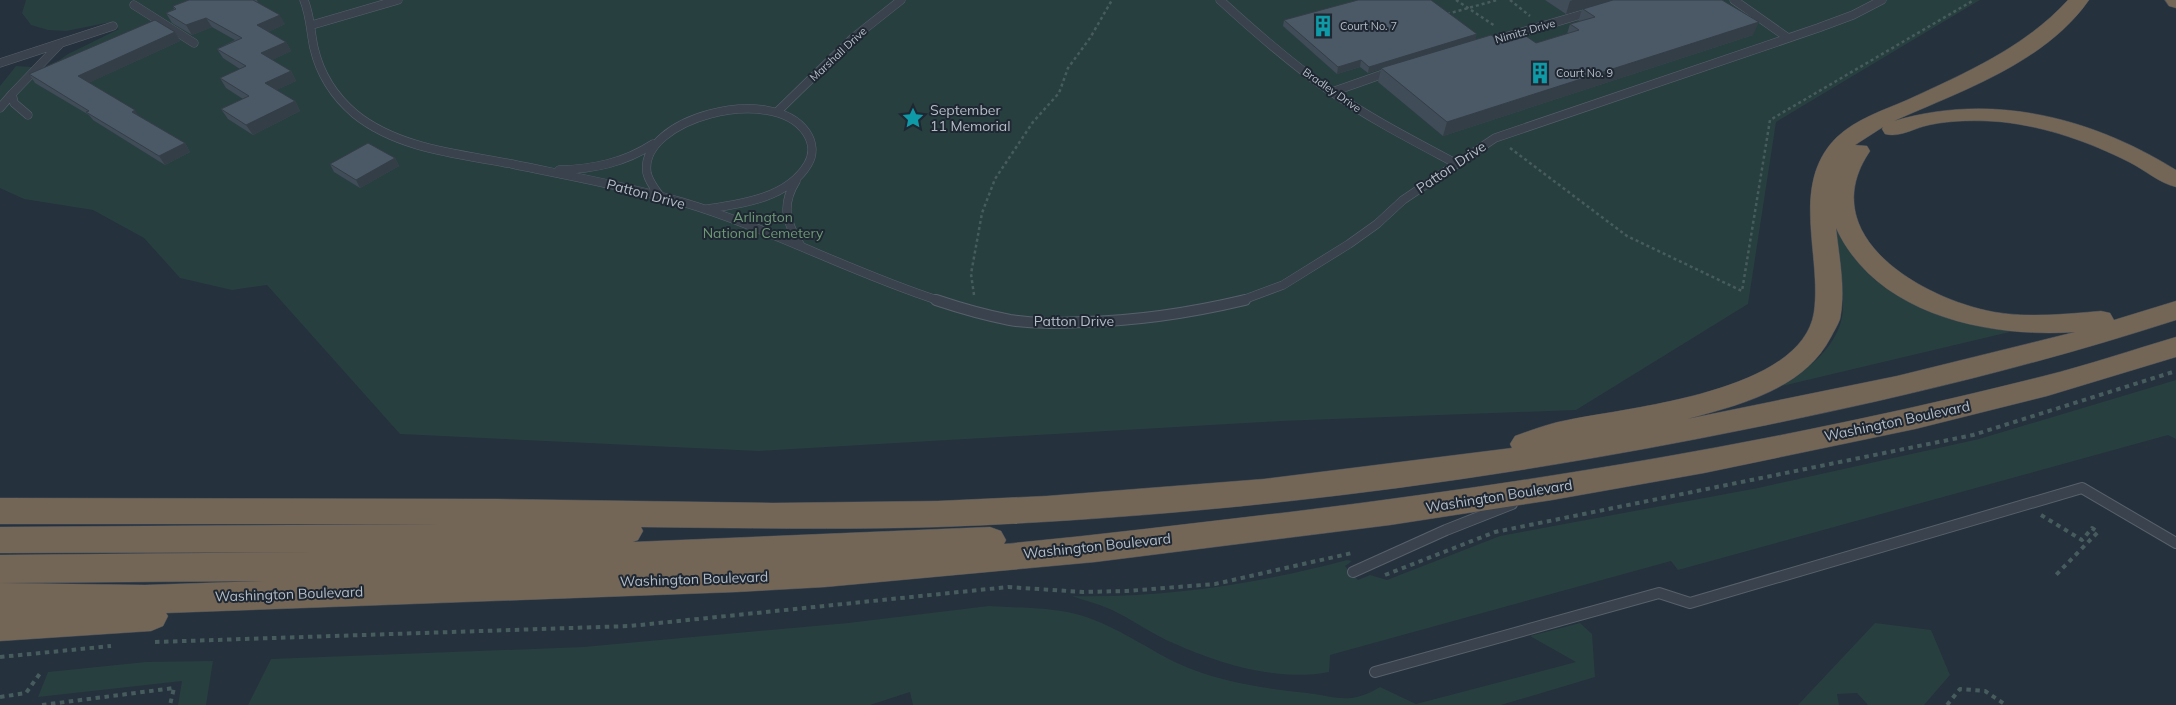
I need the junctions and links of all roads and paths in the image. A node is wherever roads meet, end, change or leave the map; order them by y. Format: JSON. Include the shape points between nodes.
{"nodes":[{"id":1,"x":304,"y":0,"type":"edge"},
{"id":2,"x":398,"y":0,"type":"edge"},
{"id":3,"x":901,"y":0,"type":"edge"},
{"id":4,"x":1112,"y":0,"type":"edge"},
{"id":5,"x":1220,"y":0,"type":"edge"},
{"id":6,"x":1456,"y":0,"type":"edge"},
{"id":7,"x":1496,"y":0,"type":"edge"},
{"id":8,"x":1510,"y":0,"type":"edge"},
{"id":9,"x":1734,"y":0,"type":"edge"},
{"id":10,"x":1882,"y":0,"type":"edge"},
{"id":11,"x":1974,"y":0,"type":"edge"},
{"id":12,"x":2079,"y":0,"type":"edge"},
{"id":13,"x":134,"y":5,"type":"dead end"},
{"id":14,"x":1468,"y":8,"type":"junction"},
{"id":15,"x":1597,"y":10,"type":"edge"},
{"id":16,"x":1446,"y":14,"type":"edge"},
{"id":17,"x":1532,"y":17,"type":"dead end"},
{"id":18,"x":312,"y":25,"type":"junction"},
{"id":19,"x":113,"y":26,"type":"dead end"},
{"id":20,"x":1498,"y":28,"type":"dead end"},
{"id":21,"x":1788,"y":38,"type":"junction"},
{"id":22,"x":194,"y":43,"type":"dead end"},
{"id":23,"x":60,"y":44,"type":"junction"},
{"id":24,"x":1474,"y":46,"type":"edge"},
{"id":25,"x":0,"y":63,"type":"edge"},
{"id":26,"x":1394,"y":70,"type":"edge"},
{"id":27,"x":1332,"y":92,"type":"junction"},
{"id":28,"x":12,"y":94,"type":"junction"},
{"id":29,"x":0,"y":108,"type":"edge"},
{"id":30,"x":777,"y":112,"type":"junction"},
{"id":31,"x":28,"y":115,"type":"dead end"},
{"id":32,"x":1878,"y":122,"type":"junction"},
{"id":33,"x":1494,"y":138,"type":"junction"},
{"id":34,"x":660,"y":139,"type":"junction"},
{"id":35,"x":1456,"y":163,"type":"junction"},
{"id":36,"x":535,"y":169,"type":"junction"},
{"id":37,"x":2176,"y":171,"type":"edge"},
{"id":38,"x":801,"y":173,"type":"junction"},
{"id":39,"x":2176,"y":180,"type":"edge"},
{"id":40,"x":660,"y":196,"type":"junction"},
{"id":41,"x":704,"y":210,"type":"junction"},
{"id":42,"x":801,"y":246,"type":"junction"},
{"id":43,"x":2171,"y":311,"type":"edge"},
{"id":44,"x":976,"y":313,"type":"junction"},
{"id":45,"x":2175,"y":347,"type":"edge"},
{"id":46,"x":1445,"y":470,"type":"junction"},
{"id":47,"x":1552,"y":488,"type":"junction"},
{"id":48,"x":2024,"y":505,"type":"junction"},
{"id":49,"x":0,"y":511,"type":"edge"},
{"id":50,"x":856,"y":517,"type":"junction"},
{"id":51,"x":1225,"y":531,"type":"junction"},
{"id":52,"x":0,"y":540,"type":"edge"},
{"id":53,"x":2176,"y":543,"type":"edge"},
{"id":54,"x":0,"y":570,"type":"edge"},
{"id":55,"x":1354,"y":572,"type":"dead end"},
{"id":56,"x":2054,"y":577,"type":"dead end"},
{"id":57,"x":368,"y":591,"type":"junction"},
{"id":58,"x":0,"y":597,"type":"edge"},
{"id":59,"x":120,"y":618,"type":"junction"},
{"id":60,"x":0,"y":626,"type":"edge"},
{"id":61,"x":0,"y":646,"type":"edge"},
{"id":62,"x":41,"y":672,"type":"dead end"},
{"id":63,"x":1375,"y":672,"type":"dead end"},
{"id":64,"x":0,"y":697,"type":"edge"},
{"id":65,"x":42,"y":705,"type":"edge"},
{"id":66,"x":169,"y":705,"type":"edge"},
{"id":67,"x":1947,"y":705,"type":"edge"},
{"id":68,"x":2006,"y":705,"type":"edge"}],
"edges":[{"from":1,"to":18,"type":"lane","name":"Patton Drive"},
{"from":2,"to":18,"type":"lane"},
{"from":3,"to":30,"type":"lane","name":"Marshall Drive","via":[[854,38]]},
{"from":4,"to":44,"type":"path","via":[[1068,68],[1058,93],[1033,122],[995,179],[982,213],[971,274]]},
{"from":5,"to":27,"type":"lane","name":"Bradley Drive","via":[[1275,50]]},
{"from":6,"to":14,"type":"path"},
{"from":7,"to":14,"type":"path"},
{"from":8,"to":17,"type":"path"},
{"from":9,"to":21,"type":"lane"},
{"from":10,"to":21,"type":"lane","name":"Patton Drive","via":[[1853,16]]},
{"from":11,"to":33,"type":"path","via":[[1770,120],[1742,291],[1627,236]]},
{"from":12,"to":32,"type":"highway","via":[[2053,26],[2007,59]]},
{"from":13,"to":22,"type":"lane"},
{"from":14,"to":16,"type":"path"},
{"from":14,"to":20,"type":"path"},
{"from":15,"to":24,"type":"lane","name":"Nimitz Drive"},
{"from":18,"to":36,"type":"lane","name":"Patton Drive","via":[[322,74],[332,93],[347,109],[403,141]]},
{"from":19,"to":23,"type":"lane"},
{"from":21,"to":33,"type":"lane","name":"Patton Drive"},
{"from":23,"to":25,"type":"lane"},
{"from":23,"to":28,"type":"lane"},
{"from":26,"to":27,"type":"lane"},
{"from":27,"to":35,"type":"lane","name":"Bradley Drive"},
{"from":28,"to":29,"type":"lane"},
{"from":28,"to":31,"type":"lane","via":[[14,103]]},
{"from":30,"to":34,"type":"lane","via":[[740,108],[714,112],[683,123]]},
{"from":30,"to":38,"type":"lane","via":[[792,118],[808,133],[812,143],[812,154]]},
{"from":32,"to":37,"type":"highway","via":[[1948,108],[2014,111],[2093,131]]},
{"from":32,"to":46,"type":"highway","via":[[1845,143],[1825,175],[1822,204],[1829,266],[1829,307],[1818,339],[1797,364],[1763,383],[1719,399],[1565,431]]},
{"from":33,"to":35,"type":"lane","name":"Patton Drive"},
{"from":34,"to":36,"type":"lane","via":[[632,156],[601,165],[568,170]]},
{"from":34,"to":40,"type":"lane","via":[[650,151],[646,164],[648,176]]},
{"from":35,"to":44,"type":"lane","name":"Patton Drive","via":[[1321,263],[1283,285],[1249,299],[1133,321],[1051,323]]},
{"from":36,"to":40,"type":"lane","name":"Patton Drive"},
{"from":38,"to":41,"type":"lane","via":[[764,197]]},
{"from":38,"to":42,"type":"lane","via":[[788,194],[785,215],[788,228]]},
{"from":39,"to":43,"type":"highway","via":[[2124,152],[2070,130],[2014,118],[1967,115],[1921,120],[1876,137],[1854,158],[1842,190],[1845,224],[1866,257],[1909,290],[1954,310],[1994,321],[2029,325]]},
{"from":40,"to":41,"type":"lane","name":"Patton Drive"},
{"from":41,"to":42,"type":"lane","name":"Patton Drive"},
{"from":42,"to":44,"type":"lane","name":"Patton Drive","via":[[899,288]]},
{"from":43,"to":46,"type":"highway","via":[[2007,359],[1879,390],[1690,429]]},
{"from":45,"to":47,"type":"highway","name":"Washington Boulevard","via":[[2047,386],[1915,418]]},
{"from":46,"to":50,"type":"highway","via":[[1188,499]]},
{"from":47,"to":51,"type":"highway","name":"Washington Boulevard","via":[[1390,512]]},
{"from":47,"to":55,"type":"lane","via":[[1446,530]]},
{"from":48,"to":53,"type":"lane","via":[[2082,488]]},
{"from":48,"to":56,"type":"path","via":[[2082,540],[2092,528],[2098,532]]},
{"from":48,"to":63,"type":"lane","via":[[1690,603],[1659,594]]},
{"from":49,"to":50,"type":"highway"},
{"from":50,"to":52,"type":"highway","via":[[715,530],[425,538]]},
{"from":51,"to":54,"type":"highway","via":[[1091,533],[851,547],[443,562]]},
{"from":51,"to":57,"type":"highway","name":"Washington Boulevard","via":[[1095,549],[826,573]]},
{"from":57,"to":58,"type":"highway","name":"Washington Boulevard","via":[[145,599]]},
{"from":57,"to":59,"type":"highway","via":[[227,613]]},
{"from":59,"to":60,"type":"highway"},
{"from":59,"to":61,"type":"highway"},
{"from":62,"to":64,"type":"path","via":[[26,693]]},
{"from":65,"to":66,"type":"path","via":[[174,688]]},
{"from":67,"to":68,"type":"path","via":[[1960,689],[1985,691]]}]}
